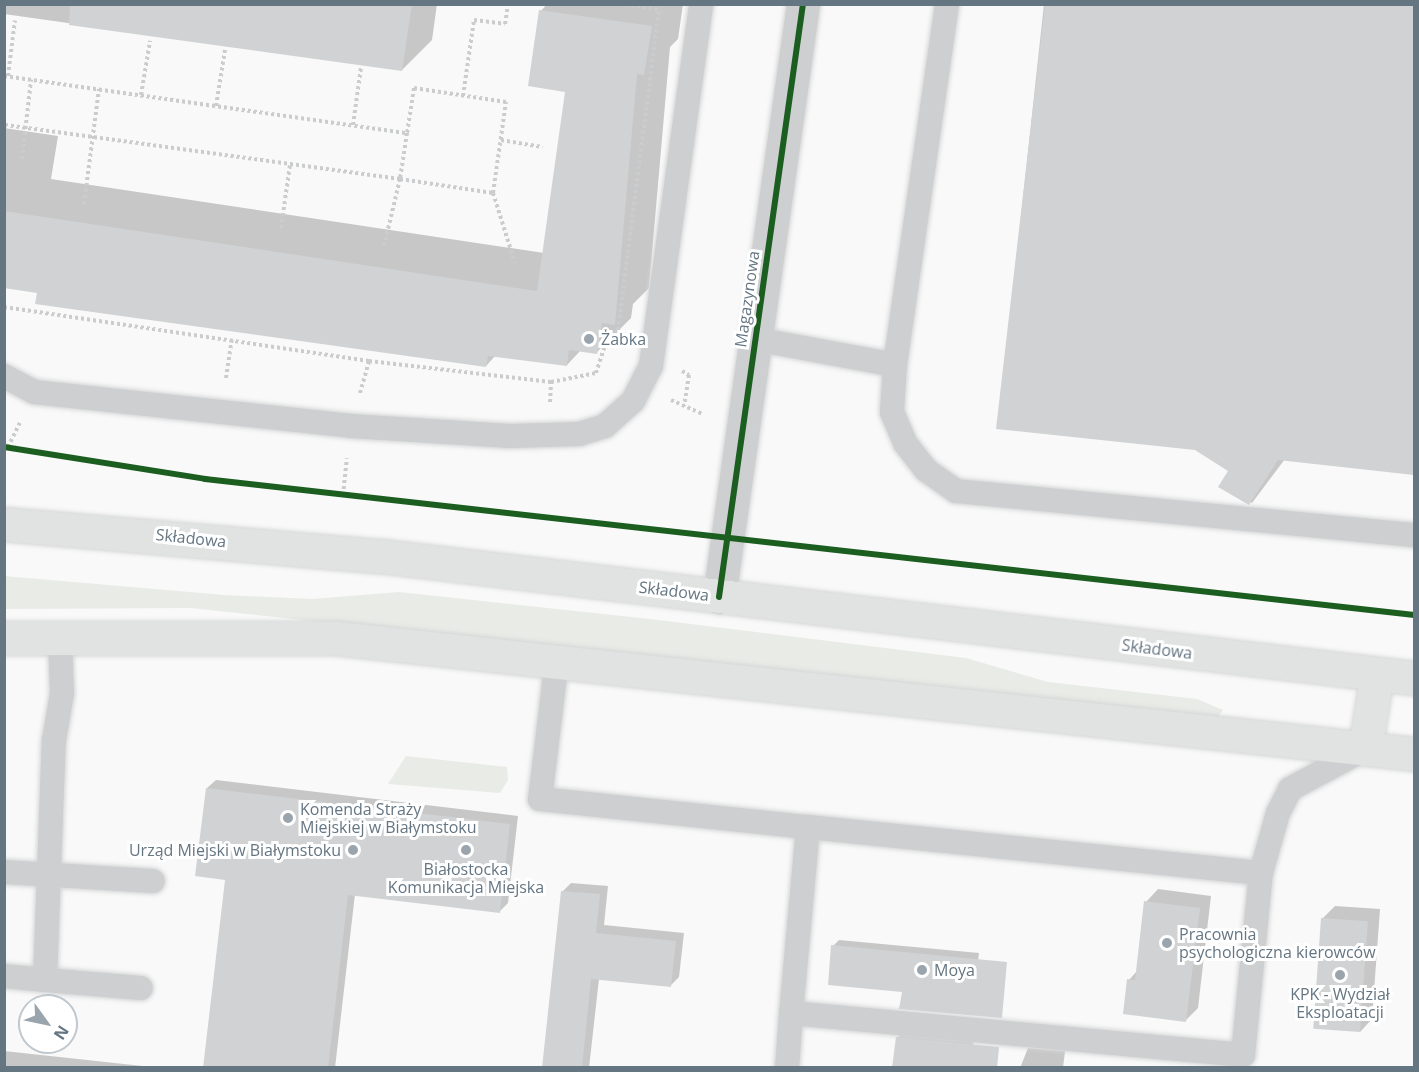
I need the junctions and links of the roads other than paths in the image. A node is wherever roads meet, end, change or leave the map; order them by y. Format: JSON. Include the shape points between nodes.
{"nodes":[{"id":1,"x":701,"y":4,"type":"edge"},
{"id":2,"x":803,"y":4,"type":"edge"},
{"id":3,"x":947,"y":4,"type":"edge"},
{"id":4,"x":755,"y":339,"type":"junction"},
{"id":5,"x":895,"y":365,"type":"junction"},
{"id":6,"x":4,"y":376,"type":"edge"},
{"id":7,"x":4,"y":524,"type":"edge"},
{"id":8,"x":1414,"y":535,"type":"edge"},
{"id":9,"x":719,"y":597,"type":"junction"},
{"id":10,"x":60,"y":637,"type":"junction"},
{"id":11,"x":4,"y":638,"type":"edge"},
{"id":12,"x":557,"y":659,"type":"junction"},
{"id":13,"x":1377,"y":674,"type":"junction"},
{"id":14,"x":1414,"y":678,"type":"edge"},
{"id":15,"x":1365,"y":749,"type":"junction"},
{"id":16,"x":1414,"y":754,"type":"edge"},
{"id":17,"x":808,"y":827,"type":"junction"},
{"id":18,"x":4,"y":872,"type":"edge"},
{"id":19,"x":1261,"y":873,"type":"junction"},
{"id":20,"x":51,"y":875,"type":"junction"},
{"id":21,"x":153,"y":881,"type":"dead end"},
{"id":22,"x":4,"y":976,"type":"edge"},
{"id":23,"x":45,"y":980,"type":"junction"},
{"id":24,"x":141,"y":988,"type":"dead end"},
{"id":25,"x":791,"y":1013,"type":"junction"},
{"id":26,"x":1242,"y":1061,"type":"edge"},
{"id":27,"x":787,"y":1068,"type":"edge"}],
"edges":[{"from":1,"to":6,"type":"lane","via":[[651,366],[633,401],[605,426],[579,434],[510,436],[221,412],[34,392]]},
{"from":2,"to":4,"type":"street","name":"Magazynowa"},
{"from":3,"to":5,"type":"lane"},
{"from":4,"to":5,"type":"lane"},
{"from":4,"to":9,"type":"street","name":"Magazynowa"},
{"from":5,"to":8,"type":"lane","via":[[892,412],[905,443],[926,470],[956,490]]},
{"from":7,"to":9,"type":"main road","name":"Składowa","via":[[381,556]]},
{"from":9,"to":13,"type":"main road","name":"Składowa"},
{"from":10,"to":11,"type":"main road"},
{"from":10,"to":12,"type":"main road","via":[[336,638]]},
{"from":10,"to":20,"type":"lane"},
{"from":12,"to":15,"type":"main road"},
{"from":12,"to":17,"type":"lane","via":[[540,799]]},
{"from":13,"to":14,"type":"main road","name":"Składowa"},
{"from":13,"to":15,"type":"main road"},
{"from":15,"to":16,"type":"main road"},
{"from":15,"to":19,"type":"lane","via":[[1290,789]]},
{"from":17,"to":19,"type":"lane"},
{"from":17,"to":25,"type":"lane"},
{"from":18,"to":20,"type":"lane"},
{"from":19,"to":26,"type":"lane"},
{"from":20,"to":21,"type":"lane"},
{"from":20,"to":23,"type":"lane"},
{"from":22,"to":23,"type":"lane"},
{"from":23,"to":24,"type":"lane"},
{"from":25,"to":26,"type":"lane"},
{"from":25,"to":27,"type":"lane"}]}
